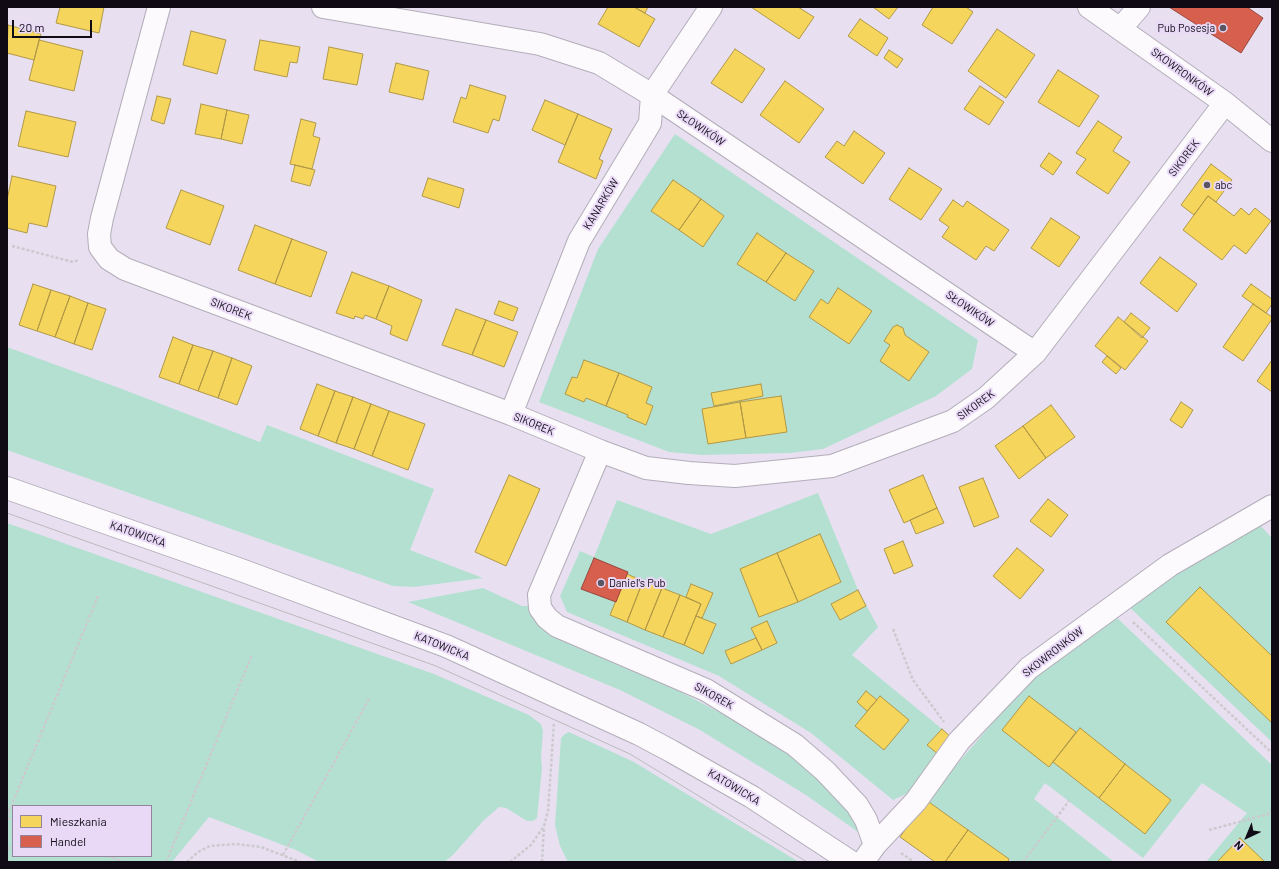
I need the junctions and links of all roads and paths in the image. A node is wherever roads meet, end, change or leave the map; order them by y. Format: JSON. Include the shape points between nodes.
{"nodes":[{"id":1,"x":159,"y":7,"type":"edge"},
{"id":2,"x":323,"y":7,"type":"edge"},
{"id":3,"x":711,"y":7,"type":"edge"},
{"id":4,"x":1089,"y":7,"type":"edge"},
{"id":5,"x":1139,"y":7,"type":"edge"},
{"id":6,"x":1120,"y":29,"type":"junction"},
{"id":7,"x":652,"y":95,"type":"junction"},
{"id":8,"x":1225,"y":103,"type":"junction"},
{"id":9,"x":1272,"y":141,"type":"edge"},
{"id":10,"x":12,"y":246,"type":"dead end"},
{"id":11,"x":105,"y":253,"type":"junction"},
{"id":12,"x":1035,"y":353,"type":"junction"},
{"id":13,"x":511,"y":414,"type":"junction"},
{"id":14,"x":600,"y":451,"type":"junction"},
{"id":15,"x":7,"y":488,"type":"edge"},
{"id":16,"x":1272,"y":506,"type":"edge"},
{"id":17,"x":98,"y":594,"type":"dead end"},
{"id":18,"x":1115,"y":605,"type":"junction"},
{"id":19,"x":893,"y":629,"type":"dead end"},
{"id":20,"x":252,"y":655,"type":"dead end"},
{"id":21,"x":556,"y":696,"type":"junction"},
{"id":22,"x":370,"y":697,"type":"dead end"},
{"id":23,"x":959,"y":741,"type":"junction"},
{"id":24,"x":1272,"y":753,"type":"edge"},
{"id":25,"x":1069,"y":801,"type":"dead end"},
{"id":26,"x":1272,"y":810,"type":"edge"},
{"id":27,"x":7,"y":817,"type":"edge"},
{"id":28,"x":544,"y":826,"type":"junction"},
{"id":29,"x":1209,"y":830,"type":"dead end"},
{"id":30,"x":869,"y":853,"type":"edge"},
{"id":31,"x":283,"y":855,"type":"junction"},
{"id":32,"x":111,"y":857,"type":"edge"},
{"id":33,"x":124,"y":862,"type":"edge"},
{"id":34,"x":166,"y":862,"type":"edge"},
{"id":35,"x":187,"y":862,"type":"edge"},
{"id":36,"x":299,"y":862,"type":"edge"},
{"id":37,"x":510,"y":862,"type":"edge"},
{"id":38,"x":542,"y":862,"type":"edge"},
{"id":39,"x":851,"y":862,"type":"edge"},
{"id":40,"x":1023,"y":862,"type":"edge"}],
"edges":[{"from":1,"to":11,"type":"street","via":[[102,218],[100,247]]},
{"from":2,"to":7,"type":"street","name":"SŁOWIKÓW","via":[[540,44],[599,63]]},
{"from":3,"to":7,"type":"street","name":"KANARKÓW"},
{"from":4,"to":6,"type":"street","name":"SKOWRONKÓW"},
{"from":5,"to":6,"type":"street"},
{"from":6,"to":8,"type":"street","name":"SKOWRONKÓW"},
{"from":7,"to":12,"type":"street","name":"SŁOWIKÓW"},
{"from":7,"to":13,"type":"street","name":"KANARKÓW","via":[[650,123],[579,241]]},
{"from":8,"to":9,"type":"street","name":"SKOWRONKÓW"},
{"from":8,"to":12,"type":"street","name":"SIKOREK"},
{"from":10,"to":11,"type":"path","via":[[73,262]]},
{"from":11,"to":13,"type":"street","name":"SIKOREK","via":[[109,259],[124,269]]},
{"from":12,"to":14,"type":"street","name":"SIKOREK","via":[[986,398],[953,421],[832,466],[735,476],[646,468]]},
{"from":13,"to":14,"type":"street","name":"SIKOREK"},
{"from":14,"to":30,"type":"street","name":"SIKOREK","via":[[539,595],[540,608],[557,626],[706,690],[795,744],[857,805],[873,835]]},
{"from":15,"to":21,"type":"street","name":"KATOWICKA","via":[[241,570],[446,646]]},
{"from":16,"to":18,"type":"street","name":"SKOWRONKÓW","via":[[1170,565]]},
{"from":17,"to":27,"type":"path"},
{"from":18,"to":23,"type":"street","name":"SKOWRONKÓW","via":[[1029,668]]},
{"from":18,"to":24,"type":"path"},
{"from":19,"to":23,"type":"path","via":[[913,680]]},
{"from":20,"to":34,"type":"path"},
{"from":21,"to":28,"type":"path","via":[[548,812]]},
{"from":21,"to":39,"type":"street","name":"KATOWICKA","via":[[639,734],[713,774]]},
{"from":22,"to":31,"type":"path"},
{"from":23,"to":30,"type":"street","name":"SKOWRONKÓW","via":[[916,801]]},
{"from":25,"to":40,"type":"path"},
{"from":26,"to":29,"type":"path","via":[[1268,814]]},
{"from":28,"to":37,"type":"path","via":[[531,845]]},
{"from":28,"to":38,"type":"path"},
{"from":31,"to":35,"type":"path","via":[[248,844],[221,844],[204,849]]},
{"from":31,"to":36,"type":"path"},
{"from":32,"to":33,"type":"path"}]}
